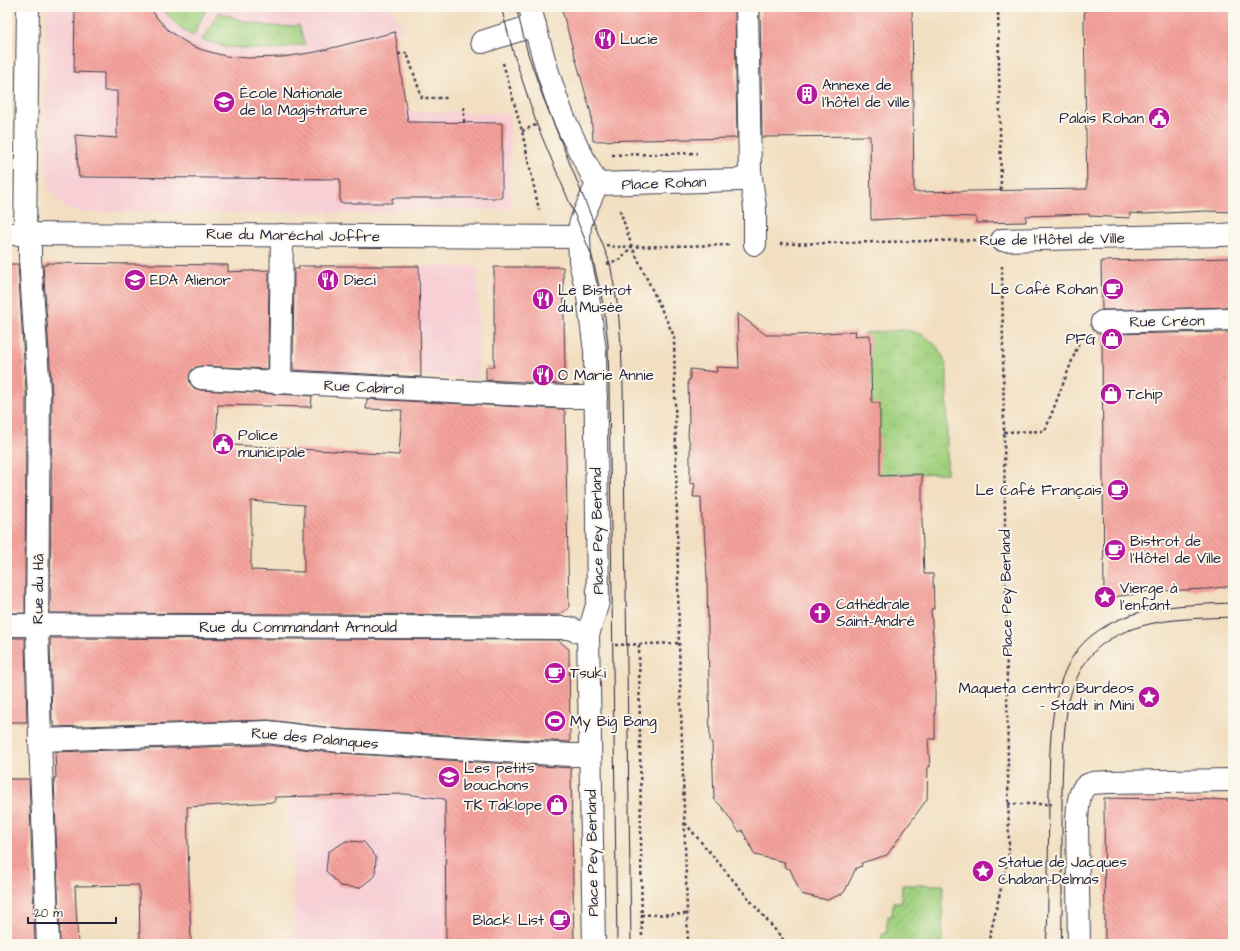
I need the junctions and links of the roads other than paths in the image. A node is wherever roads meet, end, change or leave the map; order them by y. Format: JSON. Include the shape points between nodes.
{"nodes":[{"id":1,"x":28,"y":7,"type":"edge"},
{"id":2,"x":747,"y":7,"type":"edge"},
{"id":3,"x":532,"y":16,"type":"edge"},
{"id":4,"x":482,"y":42,"type":"dead end"},
{"id":5,"x":750,"y":170,"type":"junction"},
{"id":6,"x":606,"y":184,"type":"junction"},
{"id":7,"x":21,"y":234,"type":"edge"},
{"id":8,"x":1233,"y":234,"type":"edge"},
{"id":9,"x":282,"y":235,"type":"junction"},
{"id":10,"x":579,"y":237,"type":"junction"},
{"id":11,"x":1002,"y":240,"type":"road end"},
{"id":12,"x":755,"y":244,"type":"dead end"},
{"id":13,"x":1233,"y":319,"type":"edge"},
{"id":14,"x":1102,"y":322,"type":"road end"},
{"id":15,"x":201,"y":378,"type":"dead end"},
{"id":16,"x":280,"y":383,"type":"junction"},
{"id":17,"x":596,"y":397,"type":"junction"},
{"id":18,"x":7,"y":625,"type":"edge"},
{"id":19,"x":37,"y":625,"type":"junction"},
{"id":20,"x":588,"y":640,"type":"junction"},
{"id":21,"x":40,"y":740,"type":"junction"},
{"id":22,"x":590,"y":755,"type":"junction"},
{"id":23,"x":1233,"y":780,"type":"edge"},
{"id":24,"x":48,"y":944,"type":"edge"},
{"id":25,"x":594,"y":944,"type":"edge"},
{"id":26,"x":1078,"y":944,"type":"edge"}],
"edges":[{"from":1,"to":7,"type":"street","name":"Rue du Hâ"},
{"from":2,"to":5,"type":"street"},
{"from":3,"to":4,"type":"street"},
{"from":3,"to":6,"type":"street","via":[[563,115],[579,151]]},
{"from":5,"to":6,"type":"street","name":"Place Rohan","via":[[748,176],[740,180]]},
{"from":5,"to":12,"type":"street","via":[[755,208]]},
{"from":6,"to":10,"type":"street","via":[[581,220]]},
{"from":7,"to":9,"type":"street","name":"Rue du Maréchal Joffre"},
{"from":7,"to":19,"type":"street","name":"Rue du Hâ","via":[[30,258],[39,393]]},
{"from":8,"to":11,"type":"street","name":"Rue de l'Hôtel de Ville"},
{"from":9,"to":10,"type":"street","name":"Rue du Maréchal Joffre"},
{"from":9,"to":16,"type":"street"},
{"from":10,"to":17,"type":"street","name":"Place Pey Berland","via":[[580,261],[595,351]]},
{"from":13,"to":14,"type":"street","name":"Rue Créon"},
{"from":15,"to":16,"type":"street","name":"Rue Cabirol"},
{"from":16,"to":17,"type":"street","name":"Rue Cabirol"},
{"from":17,"to":20,"type":"street","name":"Place Pey Berland","via":[[598,602]]},
{"from":18,"to":19,"type":"street","name":"Rue du Commandant Arnould"},
{"from":19,"to":20,"type":"street","name":"Rue du Commandant Arnould","via":[[569,628]]},
{"from":19,"to":21,"type":"street","name":"Rue du Hâ"},
{"from":20,"to":22,"type":"street","name":"Place Pey Berland"},
{"from":21,"to":22,"type":"street","name":"Rue des Palanques","via":[[268,732],[340,742]]},
{"from":21,"to":24,"type":"street","name":"Rue du Hâ"},
{"from":22,"to":25,"type":"street","name":"Place Pey Berland"},
{"from":23,"to":26,"type":"street","via":[[1106,782],[1089,784],[1082,791],[1077,821]]}]}
